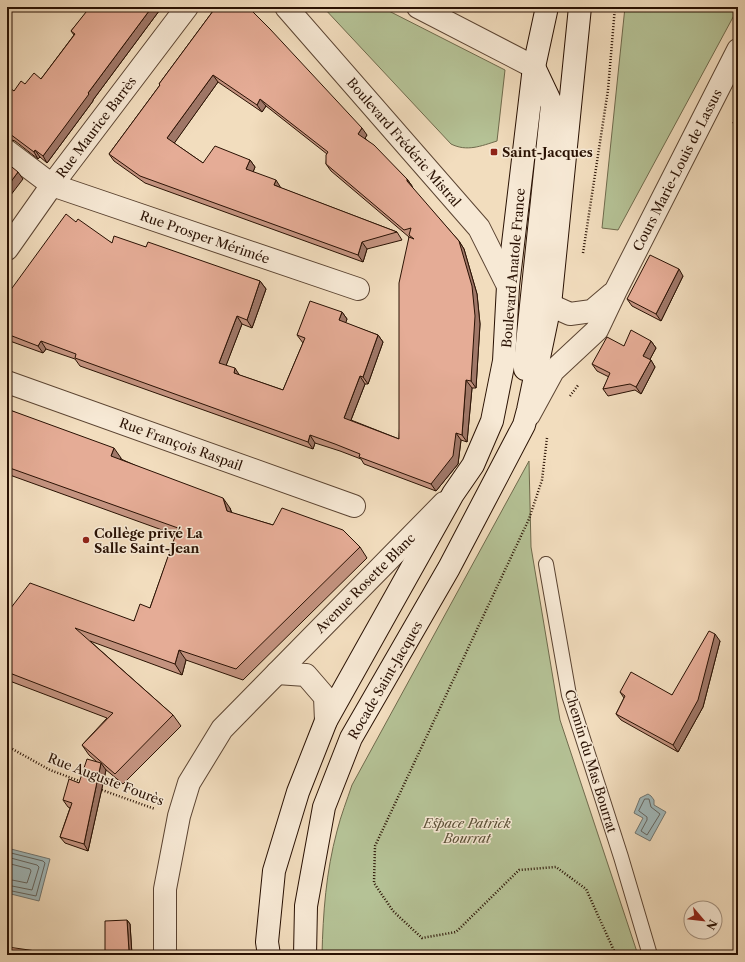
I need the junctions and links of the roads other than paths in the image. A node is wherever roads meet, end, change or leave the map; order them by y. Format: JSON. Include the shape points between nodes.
{"nodes":[{"id":1,"x":187,"y":7,"type":"edge"},
{"id":2,"x":286,"y":7,"type":"edge"},
{"id":3,"x":418,"y":7,"type":"edge"},
{"id":4,"x":547,"y":7,"type":"edge"},
{"id":5,"x":580,"y":7,"type":"edge"},
{"id":6,"x":738,"y":50,"type":"edge"},
{"id":7,"x":534,"y":67,"type":"junction"},
{"id":8,"x":7,"y":151,"type":"edge"},
{"id":9,"x":52,"y":185,"type":"junction"},
{"id":10,"x":7,"y":249,"type":"edge"},
{"id":11,"x":508,"y":286,"type":"junction"},
{"id":12,"x":358,"y":289,"type":"dead end"},
{"id":13,"x":616,"y":290,"type":"junction"},
{"id":14,"x":550,"y":305,"type":"junction"},
{"id":15,"x":7,"y":382,"type":"edge"},
{"id":16,"x":526,"y":417,"type":"junction"},
{"id":17,"x":453,"y":494,"type":"junction"},
{"id":18,"x":354,"y":506,"type":"dead end"},
{"id":19,"x":546,"y":564,"type":"dead end"},
{"id":20,"x":277,"y":673,"type":"junction"},
{"id":21,"x":326,"y":721,"type":"junction"},
{"id":22,"x":267,"y":951,"type":"edge"},
{"id":23,"x":165,"y":955,"type":"edge"},
{"id":24,"x":305,"y":955,"type":"edge"},
{"id":25,"x":650,"y":955,"type":"edge"}],
"edges":[{"from":1,"to":9,"type":"street","name":"Rue Maurice Barrès"},
{"from":2,"to":11,"type":"street","name":"Boulevard Frédéric Mistral","via":[[479,228]]},
{"from":3,"to":7,"type":"street"},
{"from":4,"to":7,"type":"street","name":"Boulevard Anatole France"},
{"from":5,"to":14,"type":"street"},
{"from":6,"to":13,"type":"street","name":"Cours Marie-Louis de Lassus"},
{"from":7,"to":11,"type":"street","name":"Boulevard Anatole France"},
{"from":7,"to":16,"type":"street","name":"Boulevard Anatole France","via":[[552,105],[525,363]]},
{"from":8,"to":9,"type":"street","name":"Rue Prosper Mérimée"},
{"from":9,"to":10,"type":"street","name":"Rue Maurice Barrès"},
{"from":9,"to":12,"type":"street","name":"Rue Prosper Mérimée"},
{"from":11,"to":17,"type":"street","name":"Boulevard Anatole France","via":[[504,361],[492,421],[473,465]]},
{"from":13,"to":14,"type":"street","name":"Cours Marie-Louis de Lassus","via":[[592,311],[570,314]]},
{"from":13,"to":16,"type":"street","name":"Cours Marie-Louis de Lassus","via":[[597,330],[553,371]]},
{"from":14,"to":16,"type":"street"},
{"from":15,"to":18,"type":"street","name":"Rue François Raspail"},
{"from":16,"to":24,"type":"street","name":"Rocade Saint-Jacques","via":[[450,568],[351,738],[324,807],[306,906]]},
{"from":17,"to":20,"type":"street","name":"Avenue Rosette Blanc"},
{"from":17,"to":21,"type":"street"},
{"from":19,"to":25,"type":"lane","name":"Chemin du Mas Bourrat","via":[[570,695]]},
{"from":20,"to":21,"type":"street","via":[[306,675],[325,697]]},
{"from":20,"to":23,"type":"street","name":"Avenue Rosette Blanc","via":[[222,729],[189,783],[178,816],[165,889]]},
{"from":21,"to":22,"type":"street","via":[[298,792],[274,871]]}]}
